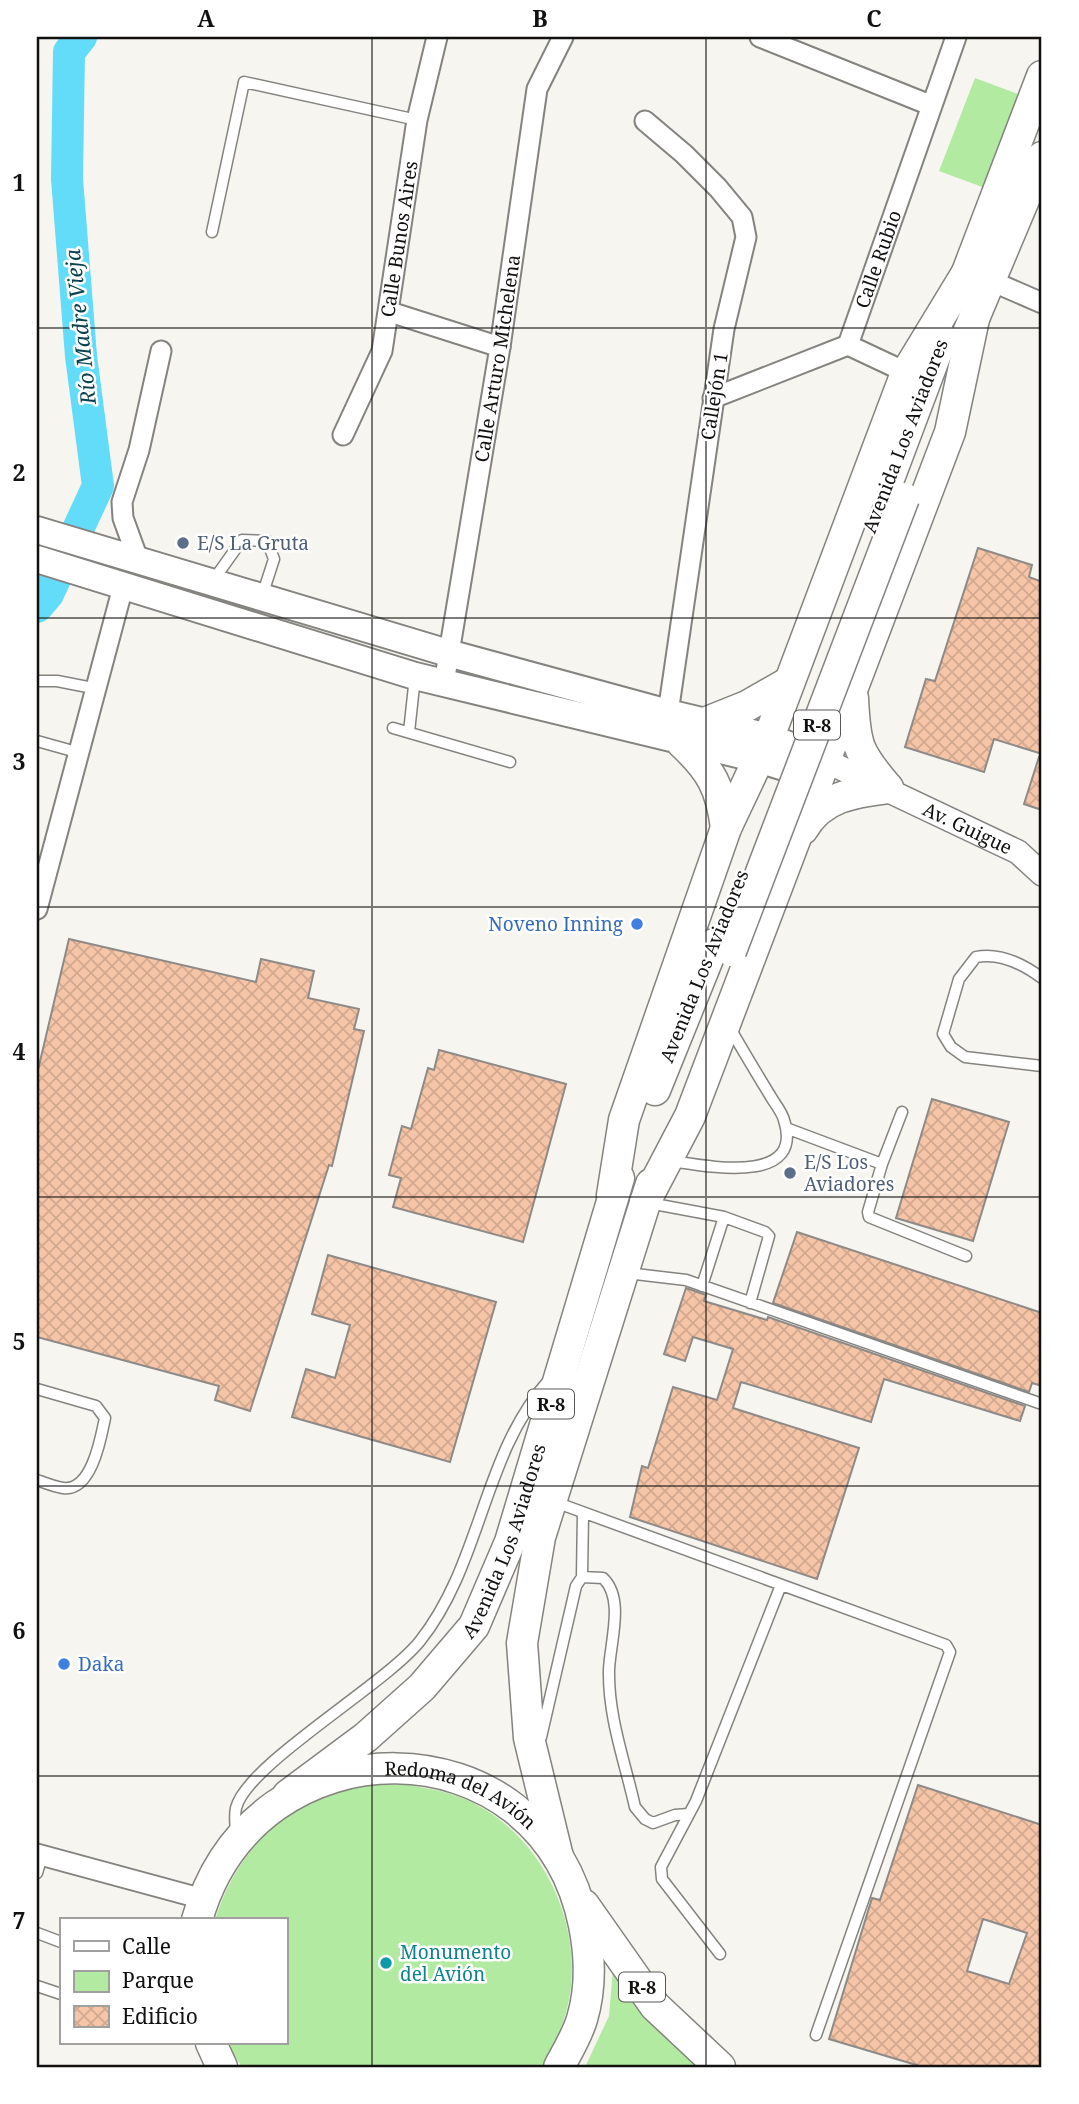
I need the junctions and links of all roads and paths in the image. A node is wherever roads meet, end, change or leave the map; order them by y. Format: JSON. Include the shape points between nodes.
{"nodes":[{"id":1,"x":437,"y":37,"type":"edge"},
{"id":2,"x":562,"y":37,"type":"edge"},
{"id":3,"x":956,"y":37,"type":"edge"},
{"id":4,"x":773,"y":39,"type":"edge"},
{"id":5,"x":1042,"y":76,"type":"edge"},
{"id":6,"x":930,"y":105,"type":"junction"},
{"id":7,"x":416,"y":120,"type":"junction"},
{"id":8,"x":645,"y":121,"type":"dead end"},
{"id":9,"x":1042,"y":157,"type":"edge"},
{"id":10,"x":212,"y":232,"type":"dead end"},
{"id":11,"x":978,"y":276,"type":"junction"},
{"id":12,"x":1042,"y":303,"type":"edge"},
{"id":13,"x":390,"y":312,"type":"junction"},
{"id":14,"x":974,"y":319,"type":"junction"},
{"id":15,"x":848,"y":345,"type":"junction"},
{"id":16,"x":500,"y":347,"type":"junction"},
{"id":17,"x":160,"y":351,"type":"dead end"},
{"id":18,"x":916,"y":377,"type":"junction"},
{"id":19,"x":713,"y":398,"type":"junction"},
{"id":20,"x":343,"y":435,"type":"dead end"},
{"id":21,"x":894,"y":495,"type":"junction"},
{"id":22,"x":37,"y":530,"type":"edge"},
{"id":23,"x":37,"y":559,"type":"edge"},
{"id":24,"x":139,"y":562,"type":"junction"},
{"id":25,"x":113,"y":584,"type":"junction"},
{"id":26,"x":211,"y":584,"type":"junction"},
{"id":27,"x":261,"y":600,"type":"junction"},
{"id":28,"x":448,"y":653,"type":"junction"},
{"id":29,"x":415,"y":676,"type":"junction"},
{"id":30,"x":37,"y":681,"type":"edge"},
{"id":31,"x":789,"y":682,"type":"junction"},
{"id":32,"x":444,"y":683,"type":"junction"},
{"id":33,"x":853,"y":683,"type":"junction"},
{"id":34,"x":98,"y":689,"type":"junction"},
{"id":35,"x":668,"y":713,"type":"junction"},
{"id":36,"x":707,"y":722,"type":"junction"},
{"id":37,"x":393,"y":728,"type":"dead end"},
{"id":38,"x":409,"y":732,"type":"junction"},
{"id":39,"x":37,"y":741,"type":"edge"},
{"id":40,"x":682,"y":743,"type":"junction"},
{"id":41,"x":764,"y":748,"type":"junction"},
{"id":42,"x":80,"y":753,"type":"junction"},
{"id":43,"x":510,"y":762,"type":"dead end"},
{"id":44,"x":821,"y":769,"type":"junction"},
{"id":45,"x":888,"y":788,"type":"junction"},
{"id":46,"x":726,"y":828,"type":"junction"},
{"id":47,"x":792,"y":847,"type":"junction"},
{"id":48,"x":1042,"y":874,"type":"edge"},
{"id":49,"x":37,"y":909,"type":"edge"},
{"id":50,"x":723,"y":948,"type":"junction"},
{"id":51,"x":1042,"y":978,"type":"edge"},
{"id":52,"x":726,"y":1021,"type":"junction"},
{"id":53,"x":1042,"y":1066,"type":"edge"},
{"id":54,"x":902,"y":1112,"type":"dead end"},
{"id":55,"x":786,"y":1128,"type":"junction"},
{"id":56,"x":667,"y":1160,"type":"junction"},
{"id":57,"x":882,"y":1164,"type":"junction"},
{"id":58,"x":612,"y":1195,"type":"junction"},
{"id":59,"x":645,"y":1202,"type":"junction"},
{"id":60,"x":724,"y":1217,"type":"junction"},
{"id":61,"x":965,"y":1256,"type":"dead end"},
{"id":62,"x":623,"y":1272,"type":"junction"},
{"id":63,"x":702,"y":1286,"type":"junction"},
{"id":64,"x":750,"y":1303,"type":"junction"},
{"id":65,"x":562,"y":1364,"type":"junction"},
{"id":66,"x":37,"y":1389,"type":"edge"},
{"id":67,"x":1042,"y":1404,"type":"edge"},
{"id":68,"x":37,"y":1480,"type":"edge"},
{"id":69,"x":551,"y":1501,"type":"junction"},
{"id":70,"x":583,"y":1513,"type":"junction"},
{"id":71,"x":582,"y":1577,"type":"junction"},
{"id":72,"x":781,"y":1585,"type":"junction"},
{"id":73,"x":535,"y":1761,"type":"junction"},
{"id":74,"x":288,"y":1795,"type":"junction"},
{"id":75,"x":689,"y":1814,"type":"junction"},
{"id":76,"x":236,"y":1840,"type":"junction"},
{"id":77,"x":558,"y":1857,"type":"junction"},
{"id":78,"x":38,"y":1861,"type":"edge"},
{"id":79,"x":578,"y":1895,"type":"junction"},
{"id":80,"x":200,"y":1910,"type":"edge"},
{"id":81,"x":37,"y":1933,"type":"edge"},
{"id":82,"x":60,"y":1942,"type":"edge"},
{"id":83,"x":720,"y":1954,"type":"dead end"},
{"id":84,"x":37,"y":1986,"type":"edge"},
{"id":85,"x":60,"y":1994,"type":"edge"},
{"id":86,"x":816,"y":2035,"type":"dead end"},
{"id":87,"x":559,"y":2067,"type":"edge"},
{"id":88,"x":720,"y":2067,"type":"edge"}],
"edges":[{"from":1,"to":7,"type":"street","name":"Calle Bunos Aires"},
{"from":2,"to":16,"type":"street","name":"Calle Arturo Michelena","via":[[537,89]]},
{"from":3,"to":6,"type":"street","name":"Calle Rubio"},
{"from":4,"to":6,"type":"street"},
{"from":5,"to":11,"type":"main road","name":"Avenida Los Aviadores","number":"R-8"},
{"from":6,"to":15,"type":"street","name":"Calle Rubio"},
{"from":7,"to":10,"type":"lane","via":[[244,82]]},
{"from":7,"to":13,"type":"street","name":"Calle Bunos Aires"},
{"from":8,"to":19,"type":"street","name":"Callejón 1","via":[[684,154],[743,217],[746,237]]},
{"from":9,"to":11,"type":"main road","name":"Avenida Los Aviadores","number":"R-8"},
{"from":11,"to":12,"type":"street"},
{"from":11,"to":14,"type":"main road","name":"Avenida Los Aviadores","number":"R-8"},
{"from":11,"to":18,"type":"main road","name":"Avenida Los Aviadores","number":"R-8"},
{"from":13,"to":16,"type":"street"},
{"from":13,"to":20,"type":"street","name":"Calle Bunos Aires","via":[[382,351]]},
{"from":14,"to":21,"type":"main road","name":"Avenida Los Aviadores","number":"R-8"},
{"from":14,"to":33,"type":"main road","number":"R-8","via":[[950,432]]},
{"from":15,"to":18,"type":"street"},
{"from":15,"to":19,"type":"street"},
{"from":16,"to":28,"type":"street","name":"Calle Arturo Michelena"},
{"from":17,"to":24,"type":"street","via":[[139,450],[122,502]]},
{"from":18,"to":21,"type":"main road","name":"Avenida Los Aviadores","number":"R-8"},
{"from":18,"to":31,"type":"main road"},
{"from":19,"to":35,"type":"street","name":"Callejón 1"},
{"from":21,"to":50,"type":"main road","name":"Avenida Los Aviadores","number":"R-8"},
{"from":22,"to":24,"type":"main road"},
{"from":23,"to":25,"type":"main road"},
{"from":24,"to":26,"type":"main road"},
{"from":25,"to":29,"type":"main road"},
{"from":25,"to":34,"type":"street"},
{"from":26,"to":27,"type":"main road"},
{"from":26,"to":27,"type":"lane","via":[[242,540],[267,541],[274,559]]},
{"from":27,"to":28,"type":"main road"},
{"from":28,"to":32,"type":"street","name":"Calle Arturo Michelena"},
{"from":28,"to":35,"type":"main road"},
{"from":29,"to":32,"type":"main road"},
{"from":29,"to":38,"type":"lane"},
{"from":30,"to":34,"type":"lane"},
{"from":31,"to":36,"type":"main road"},
{"from":31,"to":41,"type":"main road"},
{"from":32,"to":40,"type":"main road"},
{"from":33,"to":44,"type":"main road","number":"R-8"},
{"from":33,"to":45,"type":"main road","via":[[855,738],[864,760]]},
{"from":34,"to":42,"type":"street"},
{"from":35,"to":36,"type":"main road"},
{"from":36,"to":41,"type":"main road"},
{"from":37,"to":38,"type":"lane"},
{"from":38,"to":43,"type":"lane"},
{"from":39,"to":42,"type":"lane"},
{"from":40,"to":41,"type":"main road"},
{"from":40,"to":46,"type":"main road","via":[[706,765],[722,799]]},
{"from":41,"to":44,"type":"main road"},
{"from":41,"to":46,"type":"main road","number":"R-8"},
{"from":42,"to":49,"type":"street"},
{"from":44,"to":45,"type":"street","name":"Av. Guigue"},
{"from":44,"to":47,"type":"main road"},
{"from":45,"to":47,"type":"main road","via":[[853,792],[823,805]]},
{"from":45,"to":48,"type":"street","name":"Av. Guigue","via":[[1018,852]]},
{"from":46,"to":58,"type":"main road","number":"R-8","via":[[624,1120]]},
{"from":47,"to":52,"type":"main road"},
{"from":50,"to":58,"type":"main road","name":"Avenida Los Aviadores","number":"R-8"},
{"from":50,"to":59,"type":"main road","name":"Avenida Los Aviadores","number":"R-8"},
{"from":51,"to":53,"type":"lane","via":[[1004,957],[976,957],[959,979],[943,1034],[965,1057]]},
{"from":52,"to":55,"type":"lane"},
{"from":52,"to":56,"type":"main road","via":[[690,1116]]},
{"from":54,"to":57,"type":"lane"},
{"from":55,"to":56,"type":"lane","via":[[785,1150],[771,1163],[727,1170]]},
{"from":55,"to":57,"type":"lane"},
{"from":56,"to":59,"type":"main road"},
{"from":57,"to":61,"type":"lane","via":[[869,1217]]},
{"from":58,"to":65,"type":"main road","name":"Avenida Los Aviadores","number":"R-8"},
{"from":59,"to":60,"type":"lane"},
{"from":59,"to":62,"type":"main road","name":"Avenida Los Aviadores","number":"R-8"},
{"from":60,"to":63,"type":"lane"},
{"from":60,"to":64,"type":"lane","via":[[769,1236]]},
{"from":62,"to":63,"type":"lane"},
{"from":62,"to":69,"type":"main road","name":"Avenida Los Aviadores","number":"R-8"},
{"from":63,"to":64,"type":"lane"},
{"from":64,"to":67,"type":"lane"},
{"from":65,"to":74,"type":"main road","name":"Avenida Los Aviadores","number":"R-8","via":[[510,1542],[474,1626],[422,1687],[366,1737]]},
{"from":65,"to":76,"type":"lane","via":[[525,1407],[495,1471],[459,1576],[419,1642],[253,1781],[236,1808]]},
{"from":66,"to":68,"type":"lane","via":[[96,1406],[105,1418],[97,1457],[80,1482],[64,1488]]},
{"from":69,"to":70,"type":"lane"},
{"from":69,"to":73,"type":"main road","name":"Avenida Los Aviadores","number":"R-8","via":[[540,1537],[522,1643]]},
{"from":70,"to":71,"type":"lane"},
{"from":70,"to":72,"type":"lane"},
{"from":71,"to":73,"type":"lane","via":[[576,1586]]},
{"from":71,"to":75,"type":"lane","via":[[603,1578],[611,1586],[612,1711],[635,1807],[653,1823]]},
{"from":72,"to":75,"type":"lane"},
{"from":72,"to":86,"type":"lane","via":[[946,1645],[950,1652]]},
{"from":73,"to":77,"type":"main road","name":"Avenida Los Aviadores","number":"R-8"},
{"from":74,"to":76,"type":"main road","name":"Redoma del Avión","number":"R-8"},
{"from":74,"to":77,"type":"main road","name":"Redoma del Avión","number":"R-8","via":[[344,1772],[405,1767],[465,1780],[518,1812]]},
{"from":75,"to":83,"type":"lane","via":[[665,1856],[662,1879]]},
{"from":76,"to":80,"type":"main road","name":"Redoma del Avión","number":"R-8"},
{"from":77,"to":79,"type":"main road","name":"Redoma del Avión","number":"R-8"},
{"from":78,"to":80,"type":"street"},
{"from":79,"to":87,"type":"main road","name":"Redoma del Avión","number":"R-8","via":[[590,1956],[582,2019]]},
{"from":79,"to":88,"type":"main road","number":"R-8","via":[[655,2006]]},
{"from":81,"to":82,"type":"lane"},
{"from":84,"to":85,"type":"lane"}]}
